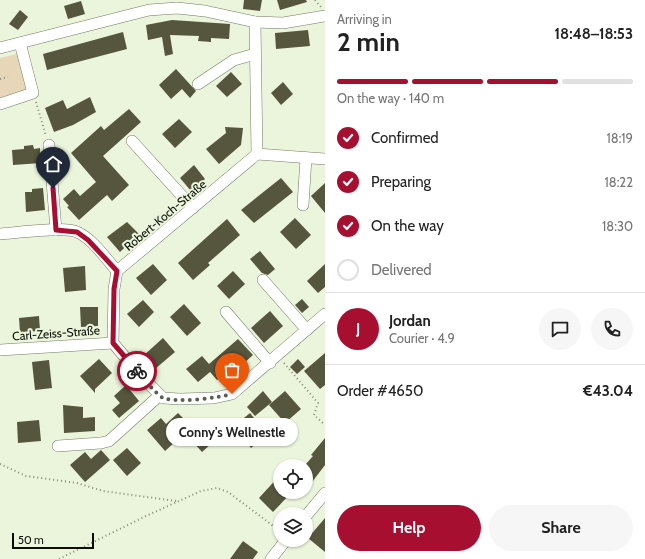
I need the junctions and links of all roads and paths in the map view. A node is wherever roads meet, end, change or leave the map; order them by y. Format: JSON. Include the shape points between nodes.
{"nodes":[{"id":1,"x":200,"y":0,"type":"edge"},
{"id":2,"x":205,"y":12,"type":"junction"},
{"id":3,"x":325,"y":16,"type":"edge"},
{"id":4,"x":255,"y":22,"type":"junction"},
{"id":5,"x":20,"y":43,"type":"junction"},
{"id":6,"x":0,"y":48,"type":"edge"},
{"id":7,"x":255,"y":54,"type":"junction"},
{"id":8,"x":8,"y":77,"type":"dead end"},
{"id":9,"x":0,"y":79,"type":"edge"},
{"id":10,"x":198,"y":84,"type":"dead end"},
{"id":11,"x":33,"y":93,"type":"junction"},
{"id":12,"x":0,"y":104,"type":"edge"},
{"id":13,"x":132,"y":141,"type":"dead end"},
{"id":14,"x":49,"y":145,"type":"joint"},
{"id":15,"x":256,"y":154,"type":"junction"},
{"id":16,"x":306,"y":158,"type":"junction"},
{"id":17,"x":325,"y":159,"type":"edge"},
{"id":18,"x":302,"y":205,"type":"dead end"},
{"id":19,"x":193,"y":208,"type":"junction"},
{"id":20,"x":56,"y":230,"type":"junction"},
{"id":21,"x":0,"y":234,"type":"edge"},
{"id":22,"x":117,"y":271,"type":"junction"},
{"id":23,"x":263,"y":280,"type":"dead end"},
{"id":24,"x":226,"y":312,"type":"dead end"},
{"id":25,"x":325,"y":314,"type":"edge"},
{"id":26,"x":307,"y":330,"type":"junction"},
{"id":27,"x":113,"y":343,"type":"junction"},
{"id":28,"x":0,"y":350,"type":"edge"},
{"id":29,"x":274,"y":359,"type":"junction"},
{"id":30,"x":160,"y":395,"type":"junction"},
{"id":31,"x":325,"y":424,"type":"edge"},
{"id":32,"x":58,"y":446,"type":"dead end"},
{"id":33,"x":0,"y":464,"type":"edge"},
{"id":34,"x":325,"y":493,"type":"edge"},
{"id":35,"x":177,"y":502,"type":"junction"},
{"id":36,"x":313,"y":508,"type":"edge"},
{"id":37,"x":273,"y":525,"type":"edge"},
{"id":38,"x":280,"y":547,"type":"edge"},
{"id":39,"x":59,"y":559,"type":"edge"},
{"id":40,"x":271,"y":559,"type":"edge"}],
"edges":[{"from":1,"to":2,"type":"street"},
{"from":2,"to":4,"type":"street"},
{"from":2,"to":5,"type":"street","via":[[176,8],[149,10]]},
{"from":3,"to":4,"type":"street","via":[[283,23]]},
{"from":4,"to":7,"type":"street"},
{"from":5,"to":6,"type":"street"},
{"from":5,"to":11,"type":"street"},
{"from":7,"to":10,"type":"street","via":[[234,60]]},
{"from":7,"to":15,"type":"street"},
{"from":8,"to":9,"type":"path"},
{"from":11,"to":12,"type":"street"},
{"from":11,"to":14,"type":"path"},
{"from":13,"to":19,"type":"street"},
{"from":14,"to":20,"type":"street"},
{"from":15,"to":16,"type":"street"},
{"from":15,"to":19,"type":"street","name":"Robert-Koch-Straße"},
{"from":16,"to":17,"type":"street"},
{"from":16,"to":18,"type":"street"},
{"from":19,"to":22,"type":"street","name":"Robert-Koch-Straße"},
{"from":20,"to":21,"type":"street"},
{"from":20,"to":22,"type":"street","via":[[77,232]]},
{"from":22,"to":27,"type":"street"},
{"from":23,"to":26,"type":"street"},
{"from":24,"to":29,"type":"street"},
{"from":25,"to":26,"type":"street"},
{"from":26,"to":29,"type":"street"},
{"from":27,"to":28,"type":"street","name":"Carl-Zeiss-Straße"},
{"from":27,"to":30,"type":"street"},
{"from":29,"to":30,"type":"street","via":[[232,394],[214,398],[180,399],[163,398]]},
{"from":29,"to":31,"type":"path","via":[[318,403],[314,415]]},
{"from":30,"to":32,"type":"street","via":[[109,441]]},
{"from":33,"to":35,"type":"path","via":[[26,476]]},
{"from":34,"to":36,"type":"street"},
{"from":35,"to":37,"type":"path","via":[[201,491],[217,488],[228,492]]},
{"from":35,"to":39,"type":"path"},
{"from":38,"to":40,"type":"street"}]}
